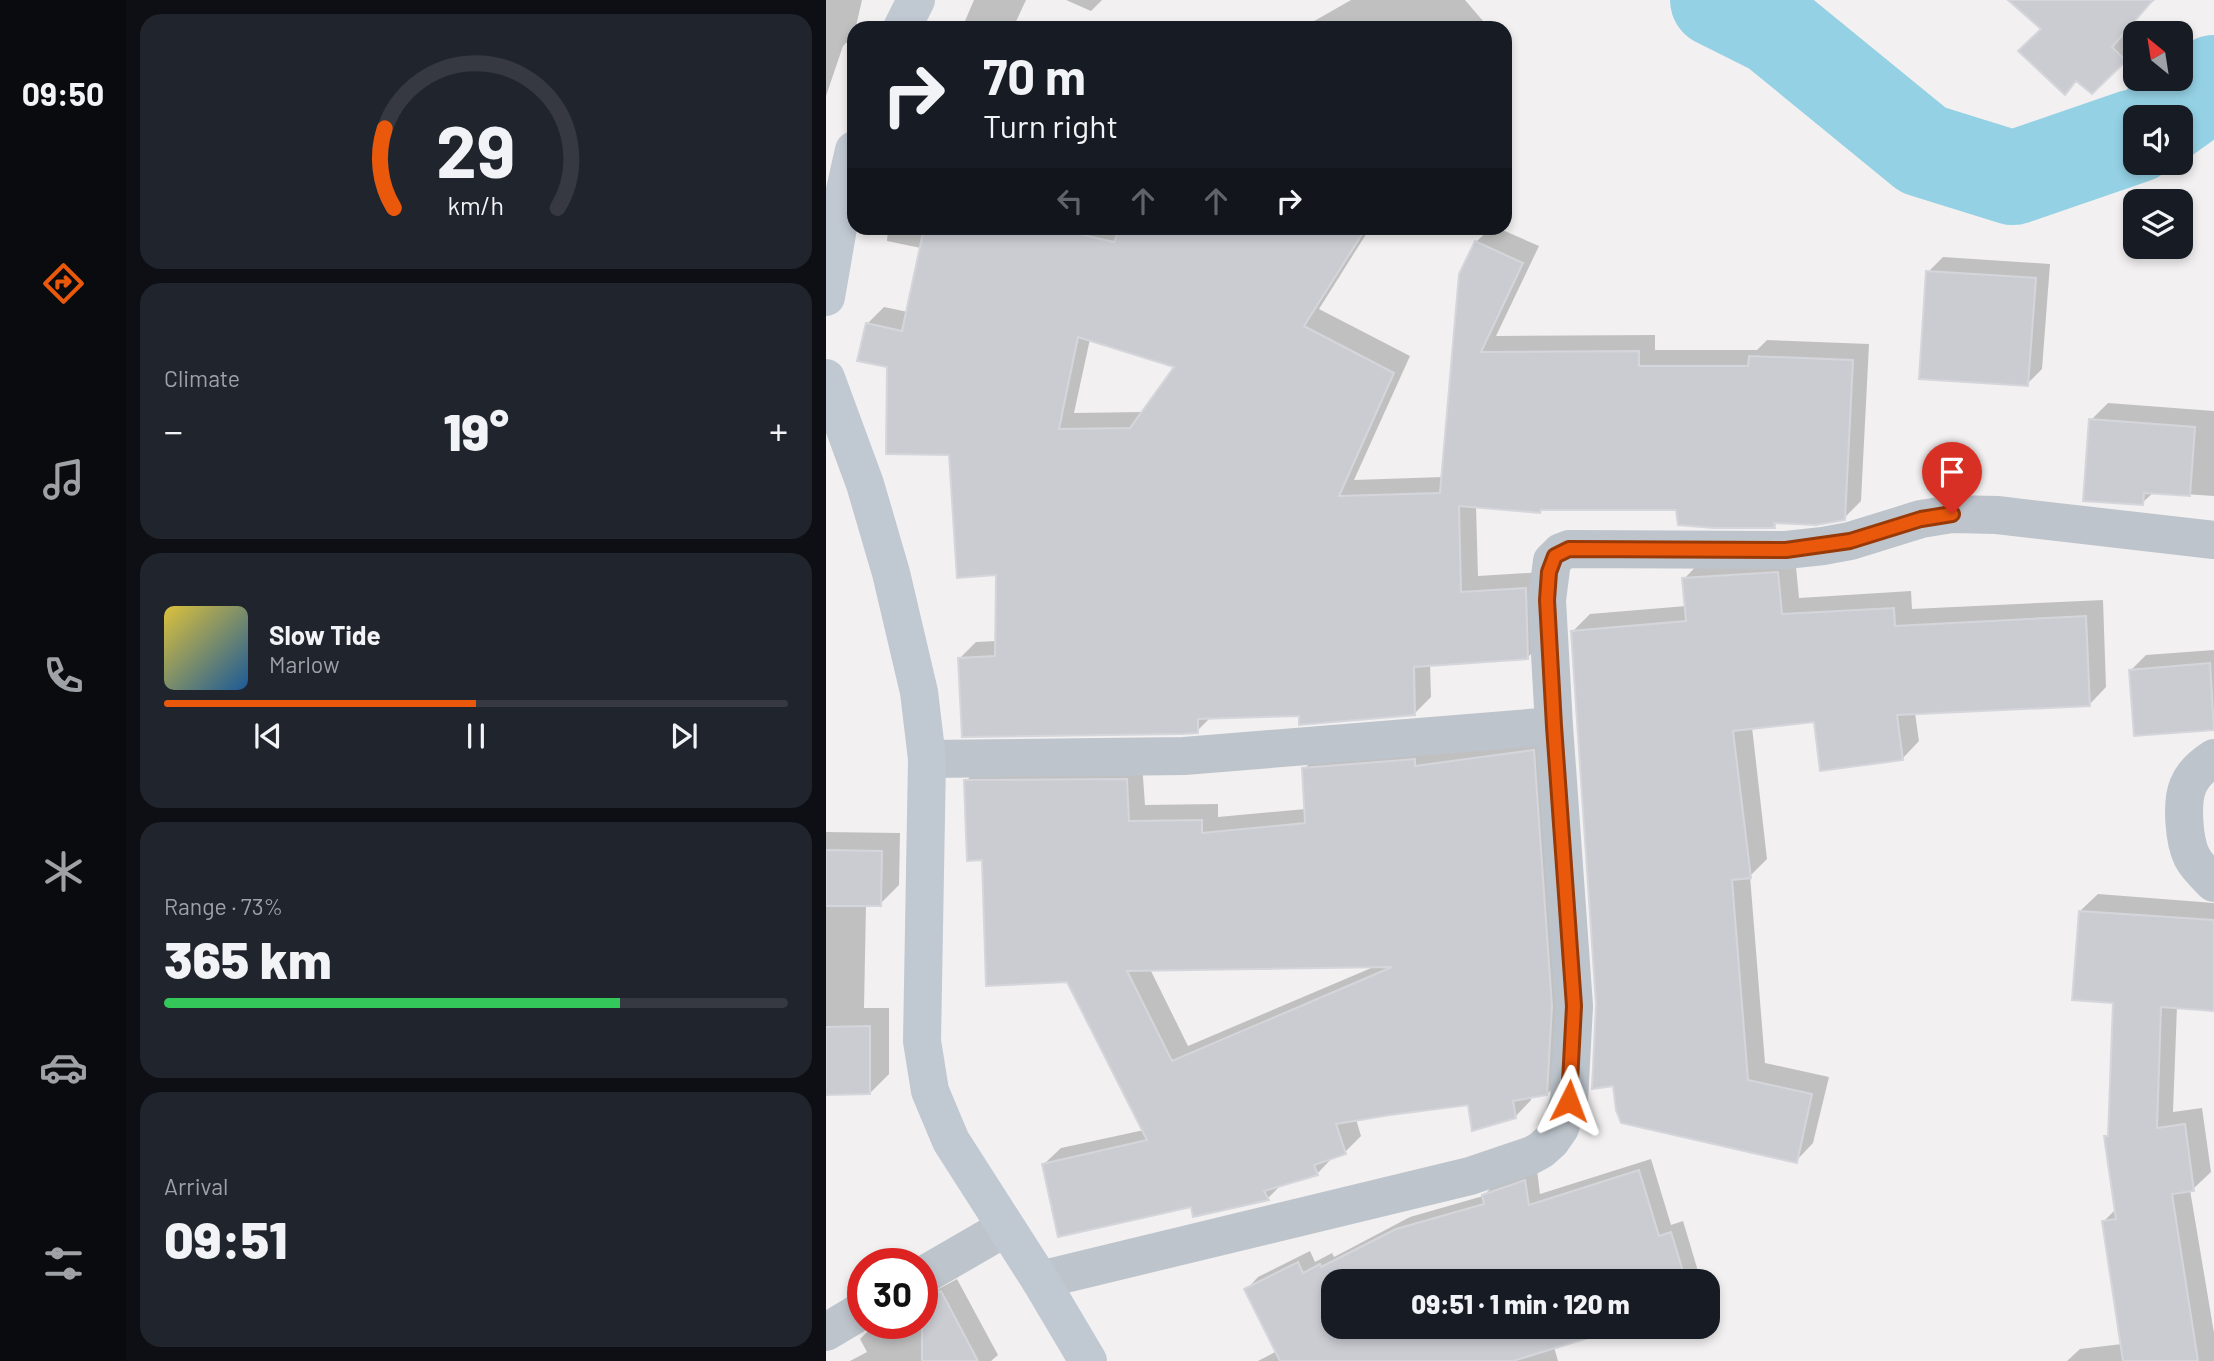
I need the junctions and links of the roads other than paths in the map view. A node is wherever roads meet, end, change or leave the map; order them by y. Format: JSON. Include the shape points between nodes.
{"nodes":[{"id":1,"x":916,"y":0,"type":"edge"},
{"id":2,"x":906,"y":21,"type":"edge"},
{"id":3,"x":847,"y":181,"type":"edge"},
{"id":4,"x":826,"y":296,"type":"edge"},
{"id":5,"x":826,"y":378,"type":"edge"},
{"id":6,"x":2214,"y":540,"type":"edge"},
{"id":7,"x":1554,"y":726,"type":"junction"},
{"id":8,"x":2214,"y":758,"type":"edge"},
{"id":9,"x":927,"y":759,"type":"junction"},
{"id":10,"x":2214,"y":883,"type":"edge"},
{"id":11,"x":1005,"y":1228,"type":"junction"},
{"id":12,"x":938,"y":1267,"type":"edge"},
{"id":13,"x":1040,"y":1280,"type":"junction"},
{"id":14,"x":847,"y":1320,"type":"edge"},
{"id":15,"x":826,"y":1332,"type":"edge"},
{"id":16,"x":1088,"y":1361,"type":"edge"}],
"edges":[{"from":1,"to":2,"type":"street"},
{"from":3,"to":4,"type":"street"},
{"from":5,"to":9,"type":"street","via":[[891,573],[919,692]]},
{"from":6,"to":7,"type":"street","via":[[1952,514],[1850,541],[1786,550],[1569,549],[1555,556],[1549,572]]},
{"from":7,"to":9,"type":"street","via":[[1184,756]]},
{"from":7,"to":13,"type":"street","via":[[1574,1006],[1569,1101],[1551,1141],[1532,1155],[1470,1176]]},
{"from":8,"to":10,"type":"street","via":[[2201,766],[2188,786],[2184,817],[2192,856]]},
{"from":9,"to":11,"type":"street","via":[[922,1041],[930,1091],[951,1141]]},
{"from":11,"to":12,"type":"street"},
{"from":11,"to":13,"type":"street"},
{"from":13,"to":16,"type":"street"},
{"from":14,"to":15,"type":"street"}]}
